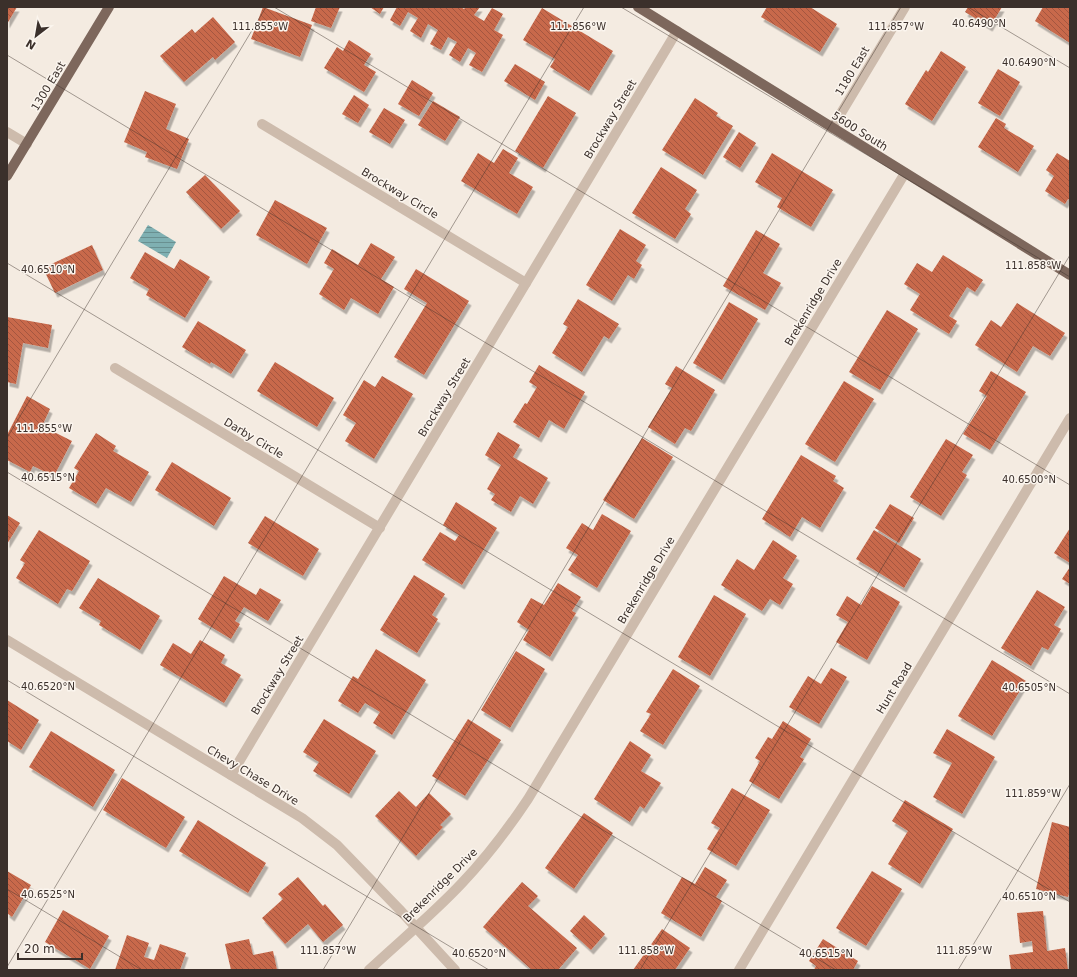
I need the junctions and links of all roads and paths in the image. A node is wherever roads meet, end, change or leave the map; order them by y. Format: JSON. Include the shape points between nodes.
{"nodes":[{"id":1,"x":109,"y":7,"type":"edge"},
{"id":2,"x":638,"y":7,"type":"edge"},
{"id":3,"x":905,"y":7,"type":"edge"},
{"id":4,"x":677,"y":31,"type":"junction"},
{"id":5,"x":262,"y":124,"type":"dead end"},
{"id":6,"x":832,"y":128,"type":"junction"},
{"id":7,"x":7,"y":132,"type":"edge"},
{"id":8,"x":27,"y":144,"type":"junction"},
{"id":9,"x":905,"y":173,"type":"junction"},
{"id":10,"x":7,"y":176,"type":"edge"},
{"id":11,"x":1070,"y":275,"type":"edge"},
{"id":12,"x":526,"y":283,"type":"junction"},
{"id":13,"x":115,"y":368,"type":"dead end"},
{"id":14,"x":1070,"y":418,"type":"edge"},
{"id":15,"x":380,"y":528,"type":"junction"},
{"id":16,"x":7,"y":640,"type":"edge"},
{"id":17,"x":231,"y":775,"type":"junction"},
{"id":18,"x":415,"y":928,"type":"junction"},
{"id":19,"x":369,"y":970,"type":"edge"},
{"id":20,"x":455,"y":970,"type":"edge"},
{"id":21,"x":739,"y":970,"type":"edge"}],
"edges":[{"from":1,"to":8,"type":"main road","name":"1300 East"},
{"from":2,"to":4,"type":"main road","name":"5600 South"},
{"from":3,"to":6,"type":"street","name":"1180 East"},
{"from":4,"to":6,"type":"main road","name":"5600 South"},
{"from":4,"to":12,"type":"street","name":"Brockway Street"},
{"from":5,"to":12,"type":"street","name":"Brockway Circle"},
{"from":6,"to":9,"type":"main road","name":"5600 South"},
{"from":7,"to":8,"type":"street"},
{"from":8,"to":10,"type":"main road","name":"1300 East"},
{"from":9,"to":11,"type":"main road","name":"5600 South"},
{"from":9,"to":18,"type":"street","name":"Brekenridge Drive","via":[[528,799],[486,857]]},
{"from":12,"to":15,"type":"street","name":"Brockway Street"},
{"from":13,"to":15,"type":"street","name":"Darby Circle"},
{"from":14,"to":21,"type":"street","name":"Hunt Road"},
{"from":15,"to":17,"type":"street","name":"Brockway Street"},
{"from":16,"to":17,"type":"street","name":"Chevy Chase Drive"},
{"from":17,"to":18,"type":"street","name":"Chevy Chase Drive","via":[[323,833],[350,858]]},
{"from":18,"to":19,"type":"street","name":"Brekenridge Drive"},
{"from":18,"to":20,"type":"street","name":"Chevy Chase Drive"}]}
